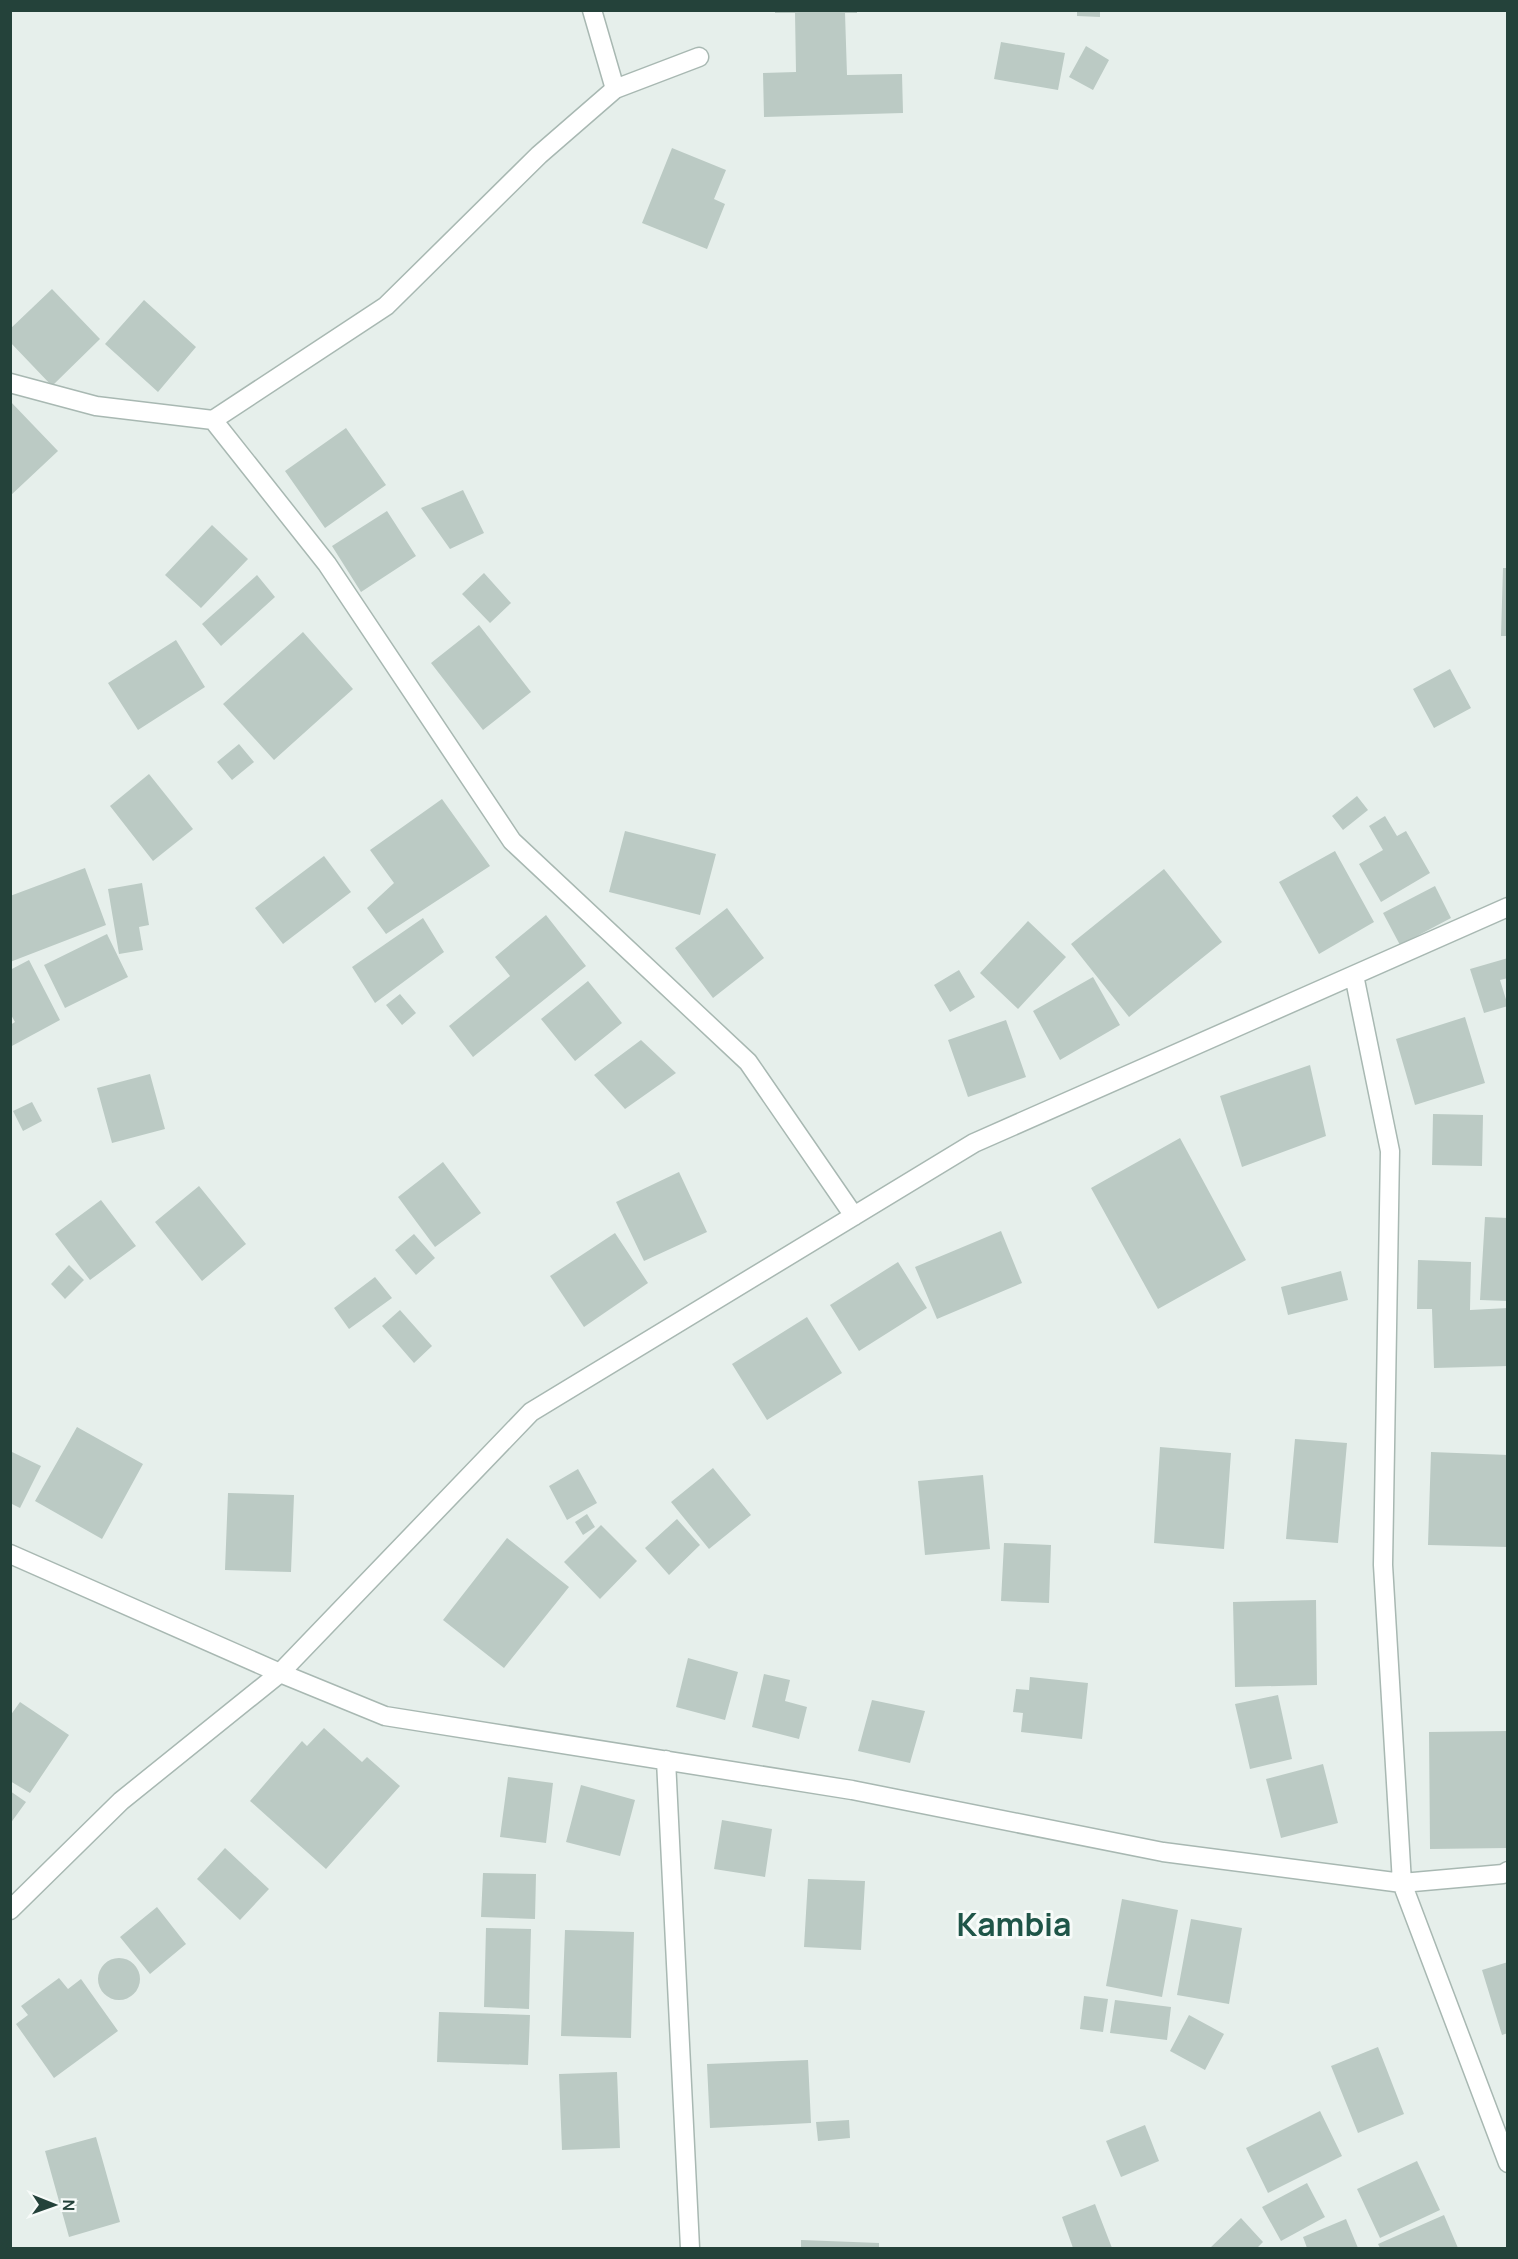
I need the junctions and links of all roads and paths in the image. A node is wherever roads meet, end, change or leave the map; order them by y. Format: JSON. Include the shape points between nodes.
{"nodes":[{"id":1,"x":592,"y":10,"type":"edge"},
{"id":2,"x":699,"y":57,"type":"dead end"},
{"id":3,"x":615,"y":89,"type":"junction"},
{"id":4,"x":10,"y":383,"type":"edge"},
{"id":5,"x":213,"y":420,"type":"junction"},
{"id":6,"x":1508,"y":907,"type":"edge"},
{"id":7,"x":1354,"y":975,"type":"junction"},
{"id":8,"x":854,"y":1216,"type":"junction"},
{"id":9,"x":10,"y":1554,"type":"edge"},
{"id":10,"x":280,"y":1674,"type":"junction"},
{"id":11,"x":666,"y":1760,"type":"junction"},
{"id":12,"x":1508,"y":1871,"type":"edge"},
{"id":13,"x":1402,"y":1883,"type":"junction"},
{"id":14,"x":10,"y":1910,"type":"edge"},
{"id":15,"x":1508,"y":2163,"type":"edge"},
{"id":16,"x":690,"y":2248,"type":"edge"}],
"edges":[{"from":1,"to":3,"type":"street"},
{"from":2,"to":3,"type":"street"},
{"from":3,"to":5,"type":"street","via":[[539,155],[386,306]]},
{"from":4,"to":5,"type":"street","via":[[96,406]]},
{"from":5,"to":8,"type":"street","via":[[327,564],[512,841],[748,1062]]},
{"from":6,"to":7,"type":"street"},
{"from":7,"to":8,"type":"street","via":[[974,1143]]},
{"from":7,"to":13,"type":"street","via":[[1390,1151],[1383,1564]]},
{"from":8,"to":10,"type":"street","via":[[531,1412]]},
{"from":9,"to":10,"type":"street"},
{"from":10,"to":11,"type":"street","via":[[385,1716]]},
{"from":10,"to":14,"type":"street","via":[[121,1802]]},
{"from":11,"to":13,"type":"street","via":[[852,1790],[1163,1852]]},
{"from":11,"to":16,"type":"street"},
{"from":12,"to":13,"type":"street"},
{"from":13,"to":15,"type":"street"}]}
